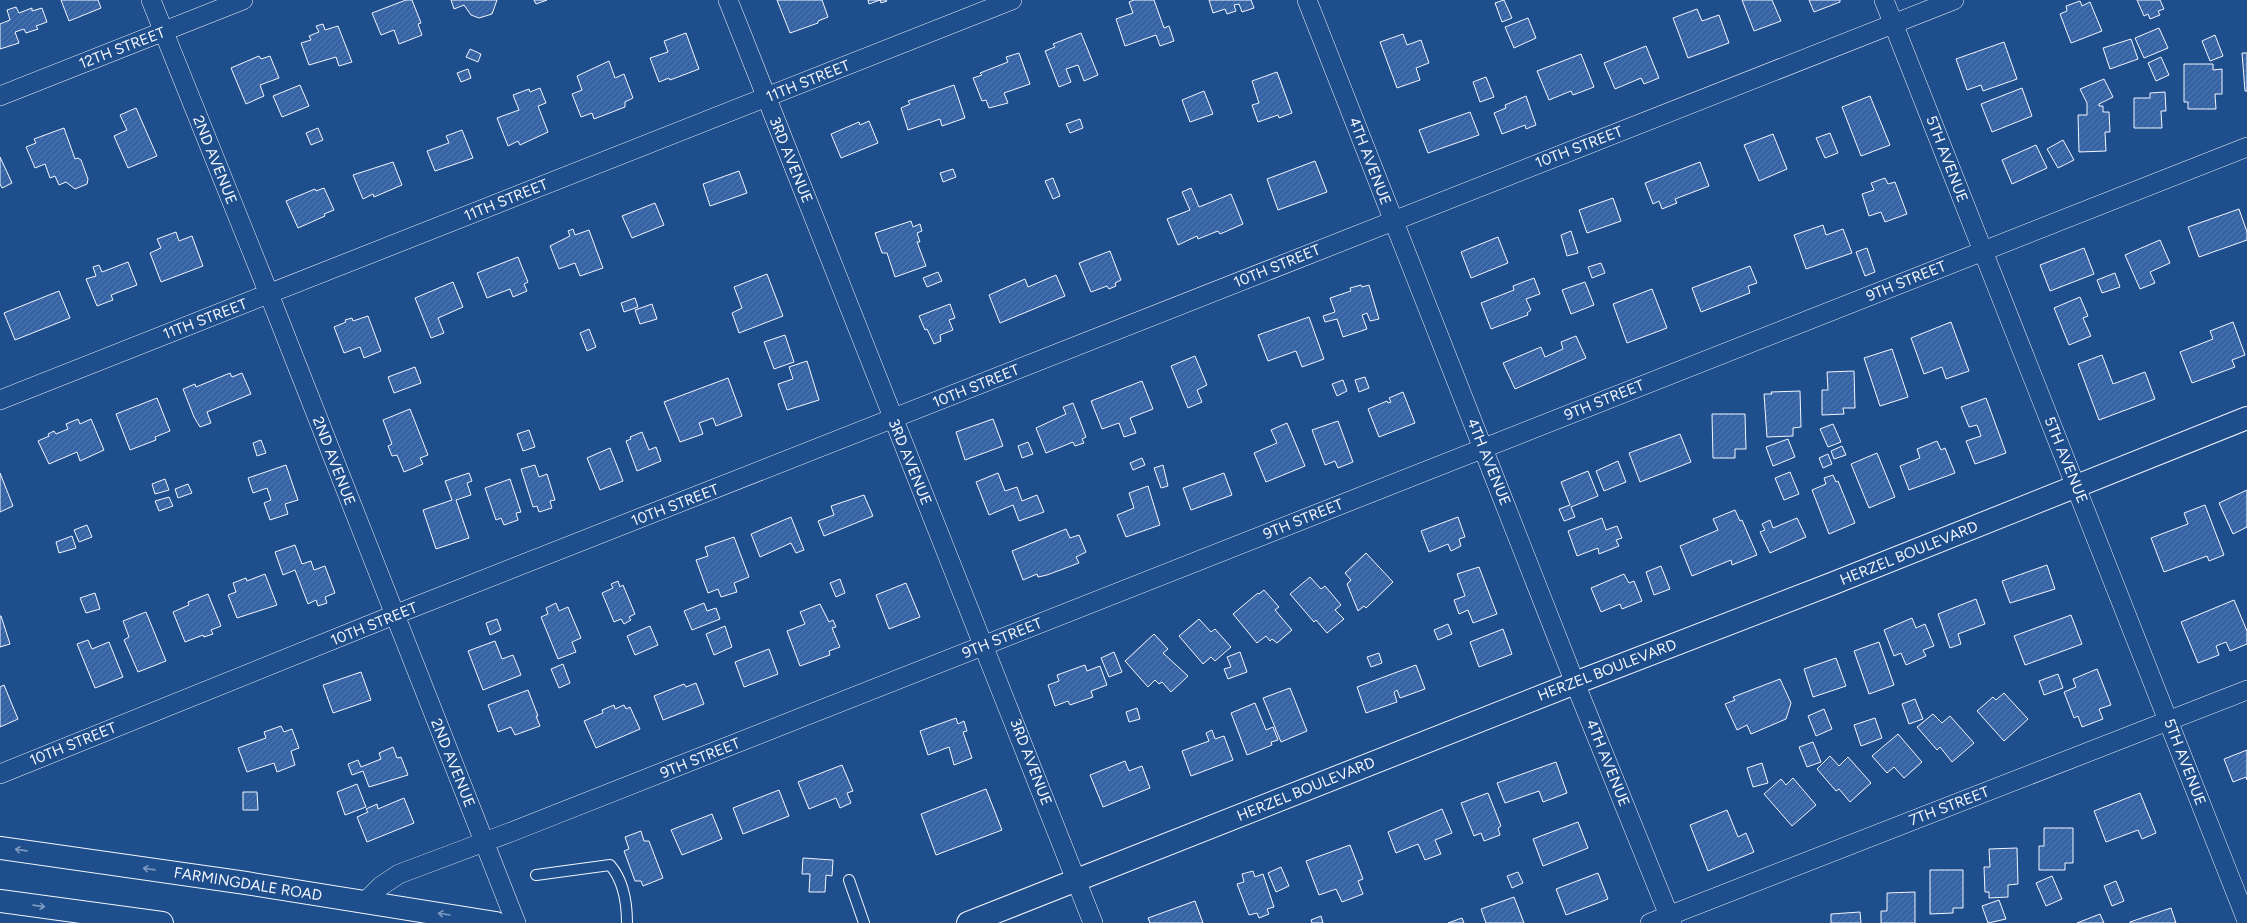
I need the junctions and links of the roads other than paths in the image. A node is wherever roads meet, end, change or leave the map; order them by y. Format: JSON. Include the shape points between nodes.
{"nodes":[{"id":1,"x":151,"y":0,"type":"edge"},
{"id":2,"x":243,"y":0,"type":"edge"},
{"id":3,"x":728,"y":0,"type":"edge"},
{"id":4,"x":1012,"y":0,"type":"edge"},
{"id":5,"x":1307,"y":0,"type":"edge"},
{"id":6,"x":1884,"y":0,"type":"edge"},
{"id":7,"x":1954,"y":0,"type":"edge"},
{"id":8,"x":1894,"y":24,"type":"junction"},
{"id":9,"x":164,"y":32,"type":"junction"},
{"id":10,"x":0,"y":96,"type":"edge"},
{"id":11,"x":766,"y":98,"type":"junction"},
{"id":12,"x":2247,"y":147,"type":"edge"},
{"id":13,"x":1393,"y":220,"type":"junction"},
{"id":14,"x":1983,"y":251,"type":"junction"},
{"id":15,"x":269,"y":294,"type":"junction"},
{"id":16,"x":0,"y":400,"type":"edge"},
{"id":17,"x":2247,"y":418,"type":"edge"},
{"id":18,"x":893,"y":419,"type":"junction"},
{"id":19,"x":1483,"y":448,"type":"junction"},
{"id":20,"x":2077,"y":486,"type":"junction"},
{"id":21,"x":394,"y":615,"type":"junction"},
{"id":22,"x":984,"y":645,"type":"junction"},
{"id":23,"x":1575,"y":683,"type":"junction"},
{"id":24,"x":2247,"y":690,"type":"edge"},
{"id":25,"x":2169,"y":720,"type":"junction"},
{"id":26,"x":0,"y":774,"type":"edge"},
{"id":27,"x":484,"y":843,"type":"junction"},
{"id":28,"x":0,"y":848,"type":"edge"},
{"id":29,"x":536,"y":875,"type":"dead end"},
{"id":30,"x":849,"y":880,"type":"dead end"},
{"id":31,"x":1077,"y":880,"type":"junction"},
{"id":32,"x":0,"y":901,"type":"edge"},
{"id":33,"x":365,"y":902,"type":"junction"},
{"id":34,"x":1671,"y":919,"type":"edge"},
{"id":35,"x":2247,"y":920,"type":"edge"},
{"id":36,"x":162,"y":923,"type":"edge"},
{"id":37,"x":496,"y":923,"type":"edge"},
{"id":38,"x":516,"y":923,"type":"edge"},
{"id":39,"x":627,"y":923,"type":"edge"},
{"id":40,"x":864,"y":923,"type":"edge"},
{"id":41,"x":968,"y":923,"type":"edge"},
{"id":42,"x":1093,"y":923,"type":"edge"},
{"id":43,"x":1650,"y":923,"type":"edge"}],
"edges":[{"from":1,"to":9,"type":"street","name":"2ND AVENUE"},
{"from":2,"to":9,"type":"street","name":"12TH STREET"},
{"from":3,"to":11,"type":"street","name":"3RD AVENUE"},
{"from":4,"to":11,"type":"street","name":"11TH STREET"},
{"from":5,"to":13,"type":"street","name":"4TH AVENUE"},
{"from":6,"to":8,"type":"street","name":"5TH AVENUE"},
{"from":7,"to":8,"type":"street","name":"10TH STREET"},
{"from":8,"to":13,"type":"street","name":"10TH STREET"},
{"from":8,"to":14,"type":"street","name":"5TH AVENUE"},
{"from":9,"to":10,"type":"street","name":"12TH STREET"},
{"from":9,"to":15,"type":"street","name":"2ND AVENUE"},
{"from":11,"to":15,"type":"street","name":"11TH STREET"},
{"from":11,"to":18,"type":"street","name":"3RD AVENUE"},
{"from":12,"to":14,"type":"street","name":"9TH STREET"},
{"from":13,"to":18,"type":"street","name":"10TH STREET"},
{"from":13,"to":19,"type":"street","name":"4TH AVENUE"},
{"from":14,"to":19,"type":"street","name":"9TH STREET"},
{"from":14,"to":20,"type":"street","name":"5TH AVENUE"},
{"from":15,"to":16,"type":"street","name":"11TH STREET"},
{"from":15,"to":21,"type":"street","name":"2ND AVENUE"},
{"from":17,"to":20,"type":"street","name":"HERZEL BOULEVARD"},
{"from":18,"to":21,"type":"street","name":"10TH STREET"},
{"from":18,"to":22,"type":"street","name":"3RD AVENUE"},
{"from":19,"to":22,"type":"street","name":"9TH STREET"},
{"from":19,"to":23,"type":"street","name":"4TH AVENUE"},
{"from":20,"to":23,"type":"street","name":"HERZEL BOULEVARD"},
{"from":20,"to":25,"type":"street","name":"5TH AVENUE"},
{"from":21,"to":26,"type":"street","name":"10TH STREET"},
{"from":21,"to":27,"type":"street","name":"2ND AVENUE"},
{"from":22,"to":27,"type":"street","name":"9TH STREET"},
{"from":22,"to":31,"type":"street","name":"3RD AVENUE"},
{"from":23,"to":31,"type":"street","name":"HERZEL BOULEVARD"},
{"from":23,"to":34,"type":"street","name":"4TH AVENUE"},
{"from":24,"to":25,"type":"street","name":"7TH STREET"},
{"from":25,"to":34,"type":"street","name":"7TH STREET"},
{"from":25,"to":35,"type":"street","name":"5TH AVENUE"},
{"from":27,"to":33,"type":"street","name":"9TH STREET","via":[[399,874]]},
{"from":27,"to":38,"type":"street","name":"2ND AVENUE"},
{"from":33,"to":28,"type":"street","name":"FARMINGDALE ROAD","one_way":true},
{"from":29,"to":39,"type":"lane","via":[[610,865],[618,874],[627,903]]},
{"from":30,"to":40,"type":"lane"},
{"from":31,"to":41,"type":"street","name":"HERZEL BOULEVARD"},
{"from":31,"to":42,"type":"street","name":"3RD AVENUE"},
{"from":32,"to":36,"type":"street","one_way":true},
{"from":37,"to":33,"type":"street","name":"FARMINGDALE ROAD","one_way":true},
{"from":34,"to":43,"type":"street","name":"7TH STREET"}]}
